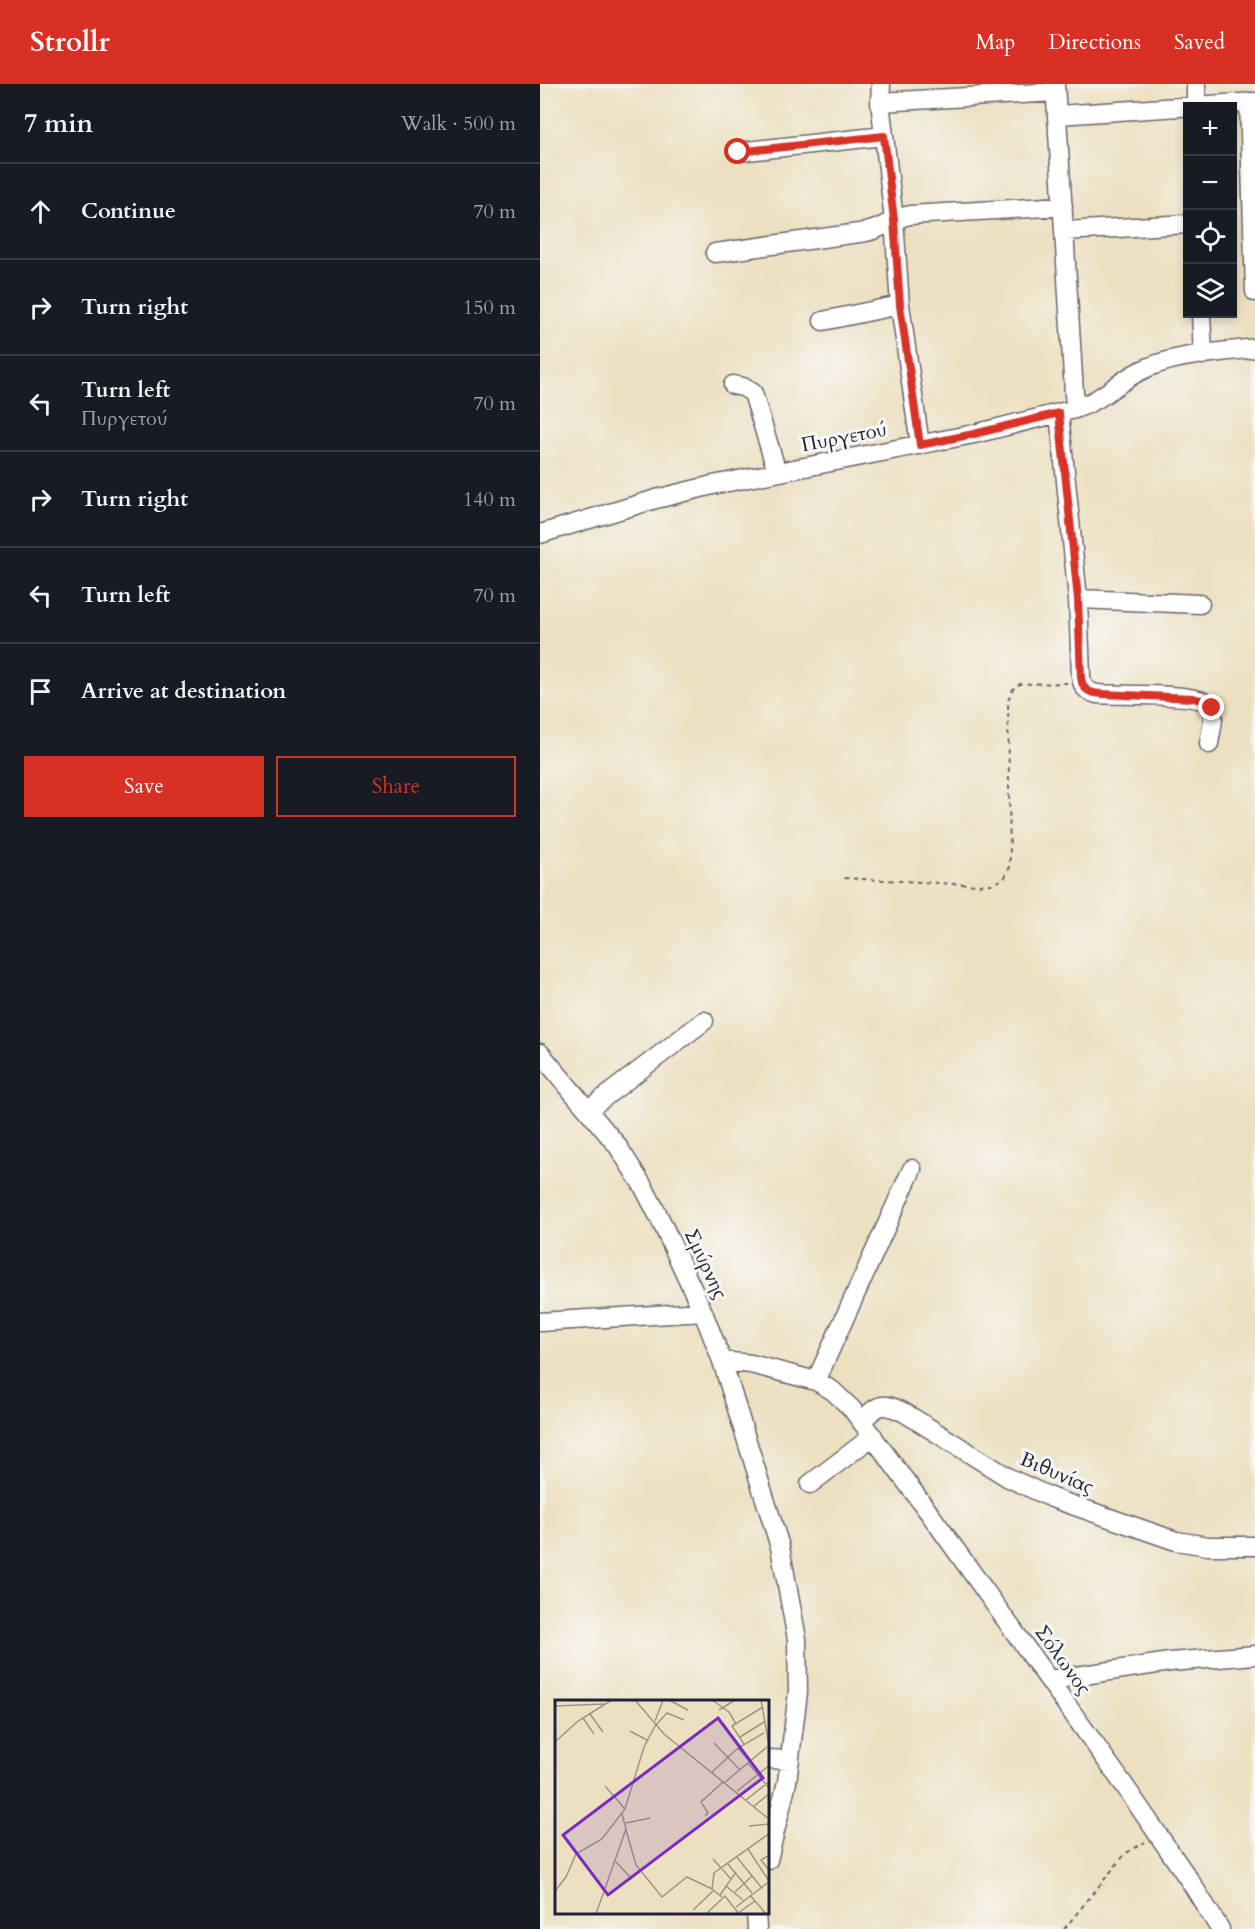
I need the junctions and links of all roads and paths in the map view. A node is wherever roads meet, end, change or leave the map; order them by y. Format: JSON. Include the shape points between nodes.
{"nodes":[{"id":1,"x":1196,"y":84,"type":"edge"},
{"id":2,"x":1055,"y":88,"type":"edge"},
{"id":3,"x":880,"y":93,"type":"edge"},
{"id":4,"x":1196,"y":102,"type":"edge"},
{"id":5,"x":1252,"y":102,"type":"edge"},
{"id":6,"x":1237,"y":103,"type":"edge"},
{"id":7,"x":1183,"y":107,"type":"edge"},
{"id":8,"x":1058,"y":115,"type":"junction"},
{"id":9,"x":884,"y":136,"type":"junction"},
{"id":10,"x":738,"y":152,"type":"dead end"},
{"id":11,"x":1063,"y":206,"type":"junction"},
{"id":12,"x":894,"y":220,"type":"junction"},
{"id":13,"x":1183,"y":224,"type":"edge"},
{"id":14,"x":1065,"y":231,"type":"junction"},
{"id":15,"x":715,"y":254,"type":"dead end"},
{"id":16,"x":1255,"y":292,"type":"edge"},
{"id":17,"x":900,"y":305,"type":"junction"},
{"id":18,"x":1201,"y":318,"type":"edge"},
{"id":19,"x":823,"y":321,"type":"dead end"},
{"id":20,"x":1255,"y":348,"type":"edge"},
{"id":21,"x":1203,"y":355,"type":"junction"},
{"id":22,"x":733,"y":385,"type":"dead end"},
{"id":23,"x":1067,"y":411,"type":"junction"},
{"id":24,"x":920,"y":445,"type":"junction"},
{"id":25,"x":777,"y":472,"type":"junction"},
{"id":26,"x":540,"y":534,"type":"edge"},
{"id":27,"x":1078,"y":599,"type":"junction"},
{"id":28,"x":1200,"y":604,"type":"dead end"},
{"id":29,"x":1081,"y":681,"type":"junction"},
{"id":30,"x":1209,"y":744,"type":"dead end"},
{"id":31,"x":844,"y":878,"type":"dead end"},
{"id":32,"x":704,"y":1021,"type":"dead end"},
{"id":33,"x":540,"y":1053,"type":"edge"},
{"id":34,"x":589,"y":1109,"type":"junction"},
{"id":35,"x":912,"y":1169,"type":"dead end"},
{"id":36,"x":704,"y":1312,"type":"junction"},
{"id":37,"x":540,"y":1322,"type":"edge"},
{"id":38,"x":722,"y":1361,"type":"junction"},
{"id":39,"x":816,"y":1381,"type":"junction"},
{"id":40,"x":868,"y":1429,"type":"junction"},
{"id":41,"x":810,"y":1484,"type":"dead end"},
{"id":42,"x":1255,"y":1546,"type":"edge"},
{"id":43,"x":1255,"y":1655,"type":"edge"},
{"id":44,"x":1050,"y":1680,"type":"junction"},
{"id":45,"x":770,"y":1759,"type":"edge"},
{"id":46,"x":790,"y":1760,"type":"junction"},
{"id":47,"x":1162,"y":1839,"type":"junction"},
{"id":48,"x":770,"y":1852,"type":"edge"},
{"id":49,"x":756,"y":1914,"type":"edge"},
{"id":50,"x":757,"y":1929,"type":"edge"},
{"id":51,"x":1064,"y":1929,"type":"edge"},
{"id":52,"x":1220,"y":1929,"type":"edge"}],
"edges":[{"from":1,"to":4,"type":"street"},
{"from":2,"to":3,"type":"street"},
{"from":2,"to":8,"type":"street"},
{"from":3,"to":9,"type":"street"},
{"from":5,"to":6,"type":"street"},
{"from":5,"to":16,"type":"street"},
{"from":7,"to":8,"type":"street"},
{"from":8,"to":11,"type":"street"},
{"from":9,"to":10,"type":"street"},
{"from":9,"to":12,"type":"street"},
{"from":11,"to":12,"type":"street","via":[[910,215]]},
{"from":11,"to":14,"type":"street"},
{"from":12,"to":15,"type":"street","via":[[878,230]]},
{"from":12,"to":17,"type":"street"},
{"from":13,"to":14,"type":"street"},
{"from":14,"to":23,"type":"street"},
{"from":17,"to":19,"type":"street"},
{"from":17,"to":24,"type":"street"},
{"from":18,"to":21,"type":"street"},
{"from":20,"to":21,"type":"street","name":"Πυργετού"},
{"from":21,"to":23,"type":"street","name":"Πυργετού","via":[[1141,370],[1092,403]]},
{"from":22,"to":25,"type":"street","via":[[753,393]]},
{"from":23,"to":24,"type":"street","name":"Πυργετού"},
{"from":23,"to":27,"type":"street"},
{"from":24,"to":25,"type":"street","name":"Πυργετού"},
{"from":25,"to":26,"type":"street","name":"Πυργετού","via":[[656,499]]},
{"from":27,"to":28,"type":"street"},
{"from":27,"to":29,"type":"street"},
{"from":29,"to":30,"type":"street","via":[[1086,690],[1097,694],[1204,700],[1213,711]]},
{"from":29,"to":31,"type":"path","via":[[1020,684],[1008,700],[1010,867],[1004,879],[978,885]]},
{"from":32,"to":34,"type":"street"},
{"from":33,"to":34,"type":"street","name":"Σμύρνης"},
{"from":34,"to":36,"type":"street","name":"Σμύρνης","via":[[643,1186]]},
{"from":35,"to":39,"type":"street"},
{"from":36,"to":37,"type":"street"},
{"from":36,"to":38,"type":"street","name":"Σμύρνης"},
{"from":38,"to":39,"type":"street","name":"Σόλωνος","via":[[751,1364]]},
{"from":38,"to":46,"type":"street","name":"Σμύρνης","via":[[785,1571],[798,1652],[798,1704]]},
{"from":39,"to":40,"type":"street","name":"Σόλωνος","via":[[843,1399]]},
{"from":40,"to":41,"type":"street","name":"Βιθυνίας"},
{"from":40,"to":42,"type":"street","name":"Βιθυνίας","via":[[877,1406],[891,1407],[1009,1478],[1052,1498],[1176,1541]]},
{"from":40,"to":44,"type":"street","name":"Σόλωνος"},
{"from":43,"to":44,"type":"street","via":[[1170,1662]]},
{"from":44,"to":47,"type":"street","name":"Σόλωνος"},
{"from":45,"to":46,"type":"street"},
{"from":46,"to":48,"type":"street","name":"Σμύρνης"},
{"from":47,"to":51,"type":"path","via":[[1141,1842],[1126,1853]]},
{"from":47,"to":52,"type":"street","name":"Σόλωνος"},
{"from":49,"to":50,"type":"street"}]}
